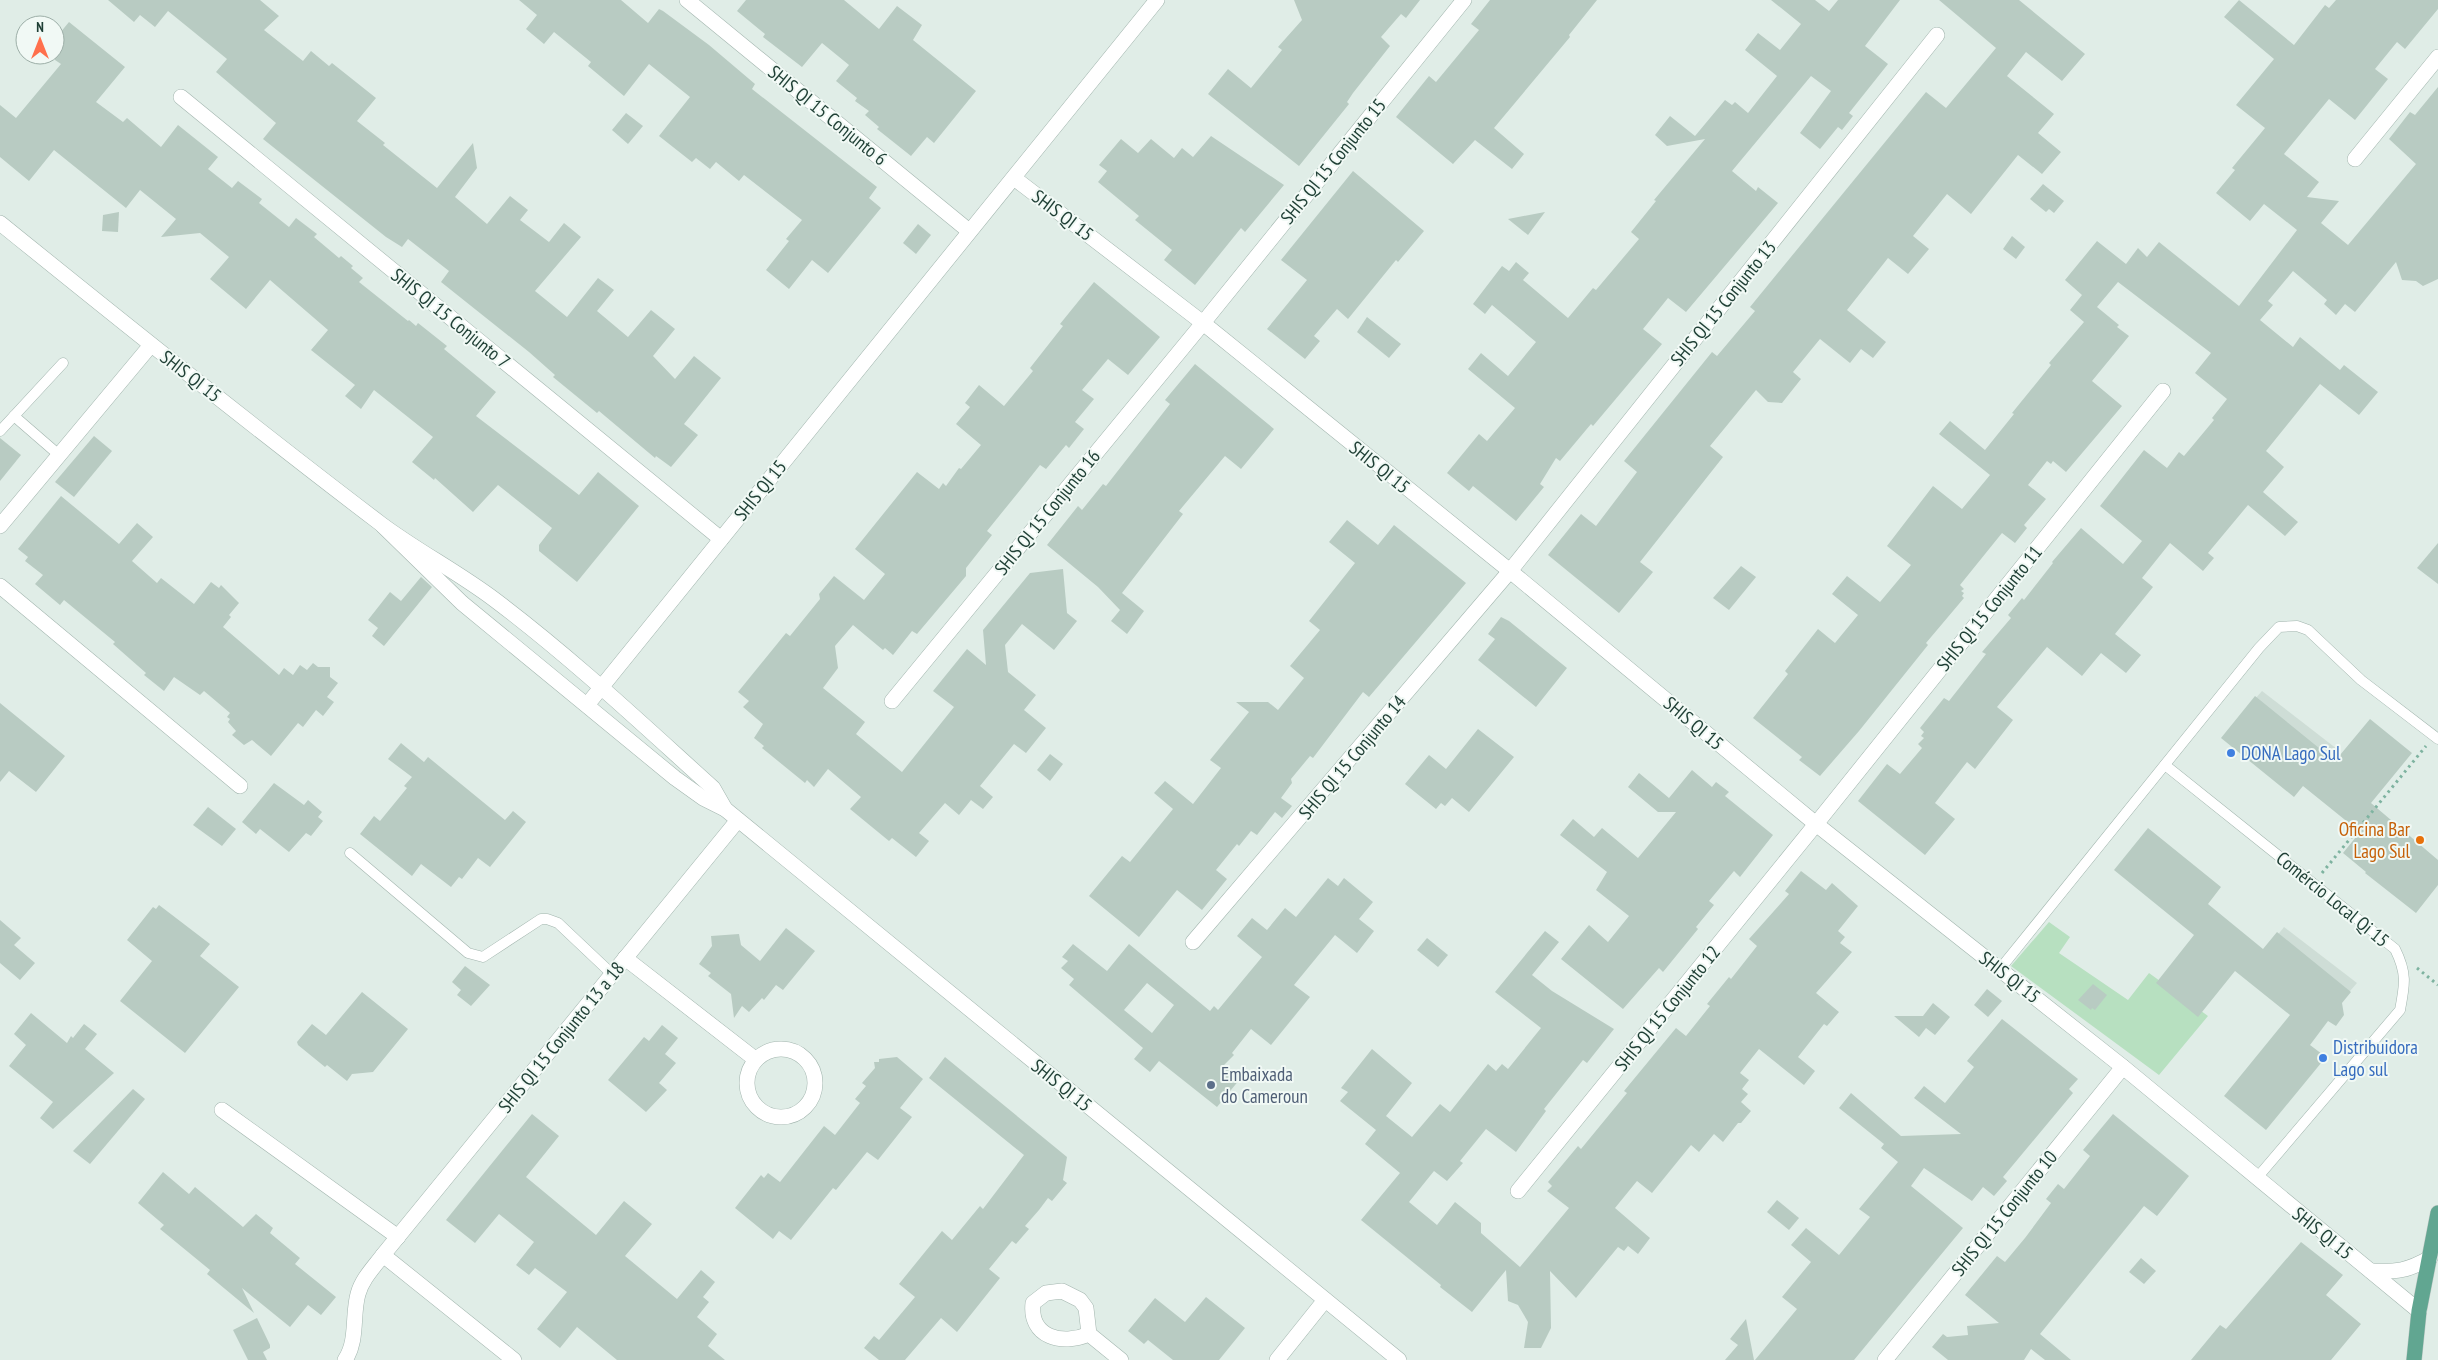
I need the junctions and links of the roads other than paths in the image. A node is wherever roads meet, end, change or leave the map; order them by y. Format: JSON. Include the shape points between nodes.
{"nodes":[{"id":1,"x":687,"y":0,"type":"edge"},
{"id":2,"x":1157,"y":0,"type":"edge"},
{"id":3,"x":1464,"y":0,"type":"edge"},
{"id":4,"x":1936,"y":35,"type":"dead end"},
{"id":5,"x":2438,"y":57,"type":"edge"},
{"id":6,"x":181,"y":97,"type":"dead end"},
{"id":7,"x":2355,"y":159,"type":"dead end"},
{"id":8,"x":1014,"y":178,"type":"junction"},
{"id":9,"x":0,"y":224,"type":"edge"},
{"id":10,"x":969,"y":231,"type":"junction"},
{"id":11,"x":1203,"y":323,"type":"junction"},
{"id":12,"x":151,"y":345,"type":"junction"},
{"id":13,"x":63,"y":363,"type":"dead end"},
{"id":14,"x":2163,"y":391,"type":"dead end"},
{"id":15,"x":14,"y":416,"type":"junction"},
{"id":16,"x":0,"y":431,"type":"edge"},
{"id":17,"x":59,"y":455,"type":"junction"},
{"id":18,"x":0,"y":526,"type":"edge"},
{"id":19,"x":383,"y":526,"type":"junction"},
{"id":20,"x":721,"y":539,"type":"junction"},
{"id":21,"x":1510,"y":571,"type":"junction"},
{"id":22,"x":0,"y":586,"type":"edge"},
{"id":23,"x":602,"y":686,"type":"junction"},
{"id":24,"x":892,"y":701,"type":"dead end"},
{"id":25,"x":588,"y":705,"type":"junction"},
{"id":26,"x":2436,"y":738,"type":"edge"},
{"id":27,"x":2165,"y":765,"type":"junction"},
{"id":28,"x":240,"y":786,"type":"dead end"},
{"id":29,"x":725,"y":809,"type":"junction"},
{"id":30,"x":738,"y":820,"type":"junction"},
{"id":31,"x":1816,"y":824,"type":"junction"},
{"id":32,"x":350,"y":853,"type":"dead end"},
{"id":33,"x":1194,"y":942,"type":"dead end"},
{"id":34,"x":625,"y":958,"type":"junction"},
{"id":35,"x":2000,"y":969,"type":"junction"},
{"id":36,"x":612,"y":974,"type":"junction"},
{"id":37,"x":755,"y":1059,"type":"junction"},
{"id":38,"x":2123,"y":1067,"type":"junction"},
{"id":39,"x":222,"y":1110,"type":"dead end"},
{"id":40,"x":2256,"y":1178,"type":"junction"},
{"id":41,"x":1518,"y":1191,"type":"dead end"},
{"id":42,"x":2438,"y":1213,"type":"edge"},
{"id":43,"x":398,"y":1237,"type":"junction"},
{"id":44,"x":383,"y":1254,"type":"junction"},
{"id":45,"x":2430,"y":1258,"type":"junction"},
{"id":46,"x":2371,"y":1271,"type":"junction"},
{"id":47,"x":1325,"y":1300,"type":"junction"},
{"id":48,"x":2419,"y":1311,"type":"junction"},
{"id":49,"x":1089,"y":1334,"type":"dead end"},
{"id":50,"x":346,"y":1360,"type":"edge"},
{"id":51,"x":514,"y":1360,"type":"edge"},
{"id":52,"x":1121,"y":1360,"type":"edge"},
{"id":53,"x":1277,"y":1360,"type":"edge"},
{"id":54,"x":1399,"y":1360,"type":"edge"},
{"id":55,"x":1885,"y":1360,"type":"edge"},
{"id":56,"x":2414,"y":1360,"type":"edge"}],
"edges":[{"from":1,"to":10,"type":"street","name":"SHIS QI 15 Conjunto 6"},
{"from":2,"to":8,"type":"street","name":"SHIS QI 15"},
{"from":3,"to":11,"type":"street","name":"SHIS QI 15 Conjunto 15"},
{"from":4,"to":21,"type":"street","name":"SHIS QI 15 Conjunto 13"},
{"from":5,"to":7,"type":"street"},
{"from":6,"to":20,"type":"street","name":"SHIS QI 15 Conjunto 7"},
{"from":8,"to":10,"type":"street","name":"SHIS QI 15"},
{"from":8,"to":11,"type":"street","name":"SHIS QI 15"},
{"from":9,"to":12,"type":"street","name":"SHIS QI 15"},
{"from":10,"to":20,"type":"street","name":"SHIS QI 15"},
{"from":11,"to":21,"type":"street","name":"SHIS QI 15"},
{"from":11,"to":24,"type":"street","name":"SHIS QI 15 Conjunto 16"},
{"from":12,"to":17,"type":"street"},
{"from":12,"to":19,"type":"street","name":"SHIS QI 15"},
{"from":13,"to":15,"type":"lane"},
{"from":14,"to":31,"type":"street","name":"SHIS QI 15 Conjunto 11"},
{"from":15,"to":16,"type":"lane"},
{"from":15,"to":17,"type":"lane"},
{"from":17,"to":18,"type":"street"},
{"from":19,"to":23,"type":"street","name":"SHIS QI 15","via":[[496,600]]},
{"from":19,"to":25,"type":"street","name":"SHIS QI 15","via":[[462,603]]},
{"from":20,"to":23,"type":"street","name":"SHIS QI 15"},
{"from":21,"to":31,"type":"street","name":"SHIS QI 15"},
{"from":21,"to":33,"type":"street","name":"SHIS QI 15 Conjunto 14"},
{"from":22,"to":28,"type":"street"},
{"from":23,"to":25,"type":"street","name":"SHIS QI 15"},
{"from":23,"to":29,"type":"street","name":"SHIS QI 15","via":[[713,788]]},
{"from":25,"to":29,"type":"street","name":"SHIS QI 15","via":[[675,778]]},
{"from":26,"to":27,"type":"lane","via":[[2361,680],[2308,630],[2288,626],[2274,630]]},
{"from":27,"to":35,"type":"lane"},
{"from":27,"to":40,"type":"lane","name":"Comércio Local Qi 15","via":[[2395,949],[2404,967],[2405,986],[2400,1010]]},
{"from":29,"to":30,"type":"street","name":"SHIS QI 15"},
{"from":30,"to":34,"type":"street","name":"SHIS QI 15 Conjunto 13 a 18"},
{"from":30,"to":47,"type":"street","name":"SHIS QI 15"},
{"from":31,"to":35,"type":"street","name":"SHIS QI 15"},
{"from":31,"to":41,"type":"street","name":"SHIS QI 15 Conjunto 12"},
{"from":32,"to":36,"type":"lane","via":[[468,953],[483,957],[541,919],[548,919],[558,923]]},
{"from":34,"to":36,"type":"street","name":"SHIS QI 15 Conjunto 13 a 18"},
{"from":34,"to":37,"type":"street"},
{"from":35,"to":38,"type":"street","name":"SHIS QI 15"},
{"from":36,"to":43,"type":"street","name":"SHIS QI 15 Conjunto 13 a 18"},
{"from":37,"to":37,"type":"street","via":[[746,1076],[748,1096],[761,1112],[780,1118],[799,1113],[813,1099],[817,1079],[809,1061],[793,1049],[773,1049]]},
{"from":38,"to":40,"type":"street","name":"SHIS QI 15"},
{"from":38,"to":55,"type":"street","name":"SHIS QI 15 Conjunto 10"},
{"from":39,"to":43,"type":"street"},
{"from":40,"to":46,"type":"street","name":"SHIS QI 15"},
{"from":42,"to":45,"type":"main road"},
{"from":43,"to":44,"type":"street","name":"SHIS QI 15 Conjunto 13 a 18"},
{"from":44,"to":50,"type":"street","name":"SHIS QI 15 Conjunto 13 a 18","via":[[358,1294],[354,1334]]},
{"from":44,"to":51,"type":"street"},
{"from":45,"to":46,"type":"street","name":"SHIS QI 15","via":[[2397,1272]]},
{"from":45,"to":48,"type":"main road"},
{"from":46,"to":48,"type":"street","name":"SHIS QI 15"},
{"from":47,"to":53,"type":"street"},
{"from":47,"to":54,"type":"street","name":"SHIS QI 15"},
{"from":48,"to":56,"type":"main road"},
{"from":49,"to":52,"type":"street"}]}
